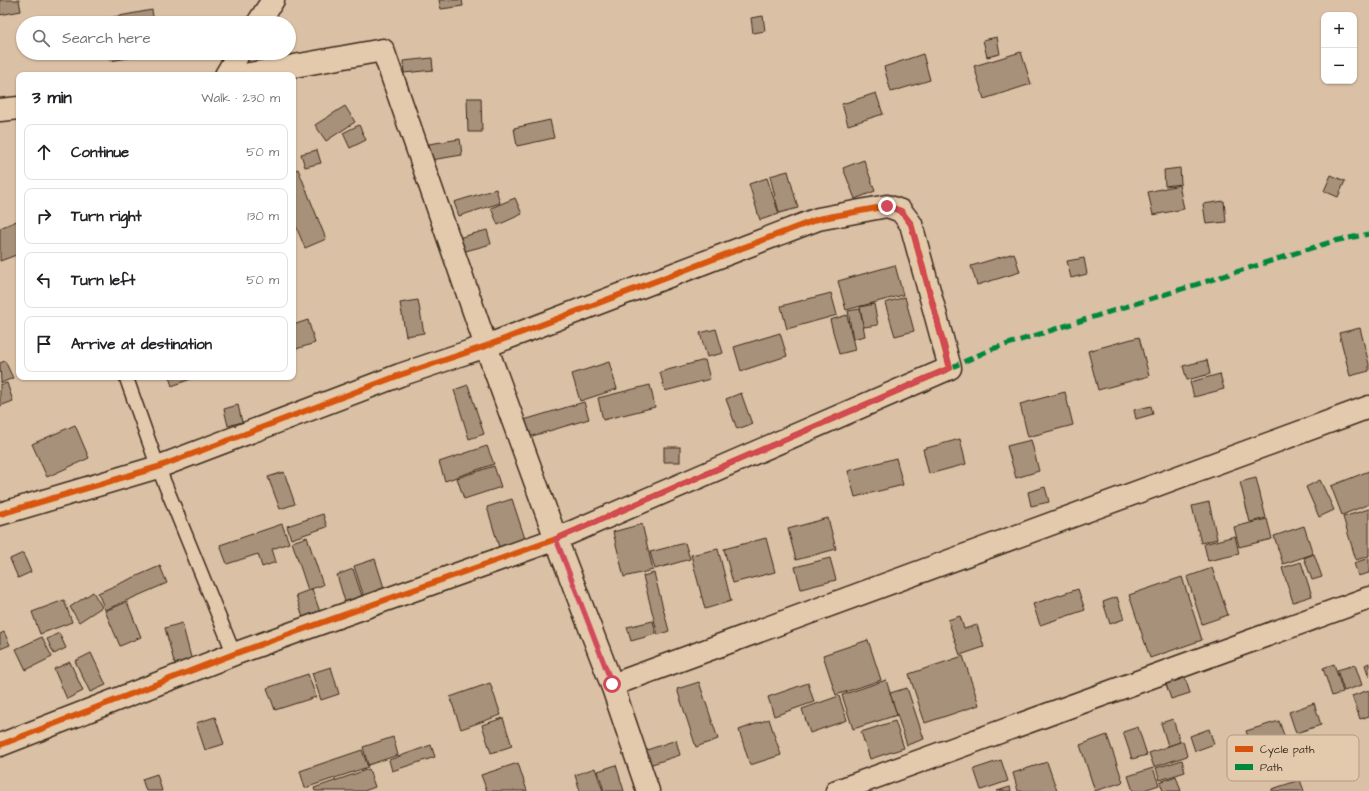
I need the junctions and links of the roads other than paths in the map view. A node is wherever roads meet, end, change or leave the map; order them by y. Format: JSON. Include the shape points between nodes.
{"nodes":[{"id":1,"x":273,"y":0,"type":"edge"},
{"id":2,"x":263,"y":16,"type":"edge"},
{"id":3,"x":235,"y":60,"type":"edge"},
{"id":4,"x":228,"y":72,"type":"edge"},
{"id":5,"x":261,"y":72,"type":"edge"},
{"id":6,"x":16,"y":108,"type":"edge"},
{"id":7,"x":0,"y":110,"type":"edge"},
{"id":8,"x":486,"y":346,"type":"junction"},
{"id":9,"x":127,"y":380,"type":"edge"},
{"id":10,"x":1369,"y":407,"type":"edge"},
{"id":11,"x":158,"y":467,"type":"junction"},
{"id":12,"x":0,"y":514,"type":"edge"},
{"id":13,"x":556,"y":539,"type":"junction"},
{"id":14,"x":1369,"y":598,"type":"edge"},
{"id":15,"x":234,"y":654,"type":"junction"},
{"id":16,"x":612,"y":684,"type":"junction"},
{"id":17,"x":0,"y":745,"type":"edge"},
{"id":18,"x":648,"y":791,"type":"edge"},
{"id":19,"x":837,"y":791,"type":"edge"}],
"edges":[{"from":1,"to":2,"type":"street"},
{"from":3,"to":4,"type":"street"},
{"from":5,"to":8,"type":"street","via":[[383,50]]},
{"from":6,"to":7,"type":"street"},
{"from":8,"to":11,"type":"street","via":[[400,375]]},
{"from":8,"to":13,"type":"street"},
{"from":8,"to":13,"type":"street","via":[[818,219],[887,206],[901,211],[911,224],[950,368]]},
{"from":9,"to":11,"type":"lane"},
{"from":10,"to":16,"type":"street"},
{"from":11,"to":12,"type":"street"},
{"from":11,"to":15,"type":"lane"},
{"from":13,"to":15,"type":"street"},
{"from":13,"to":16,"type":"street"},
{"from":14,"to":19,"type":"street"},
{"from":15,"to":17,"type":"street"},
{"from":16,"to":18,"type":"street"}]}
